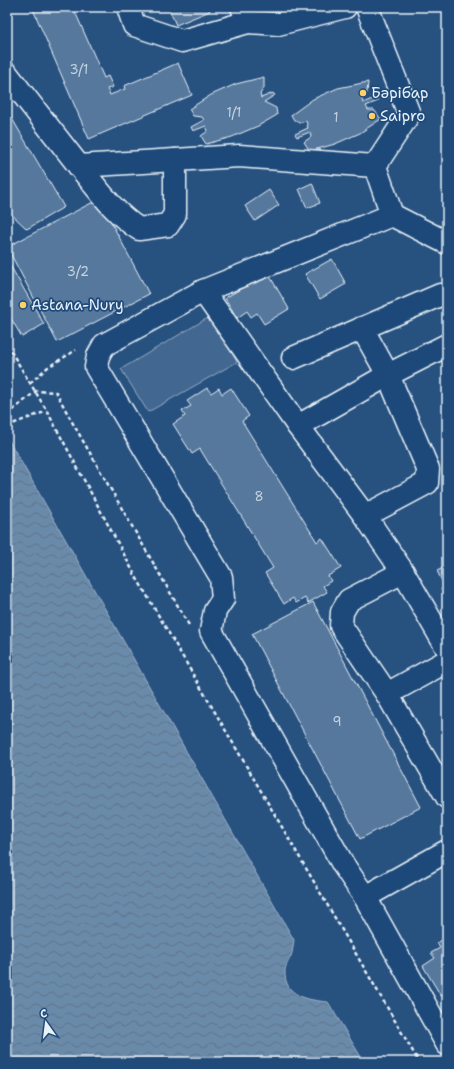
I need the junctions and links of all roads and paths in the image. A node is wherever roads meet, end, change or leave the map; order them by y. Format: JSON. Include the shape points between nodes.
{"nodes":[{"id":1,"x":128,"y":7,"type":"edge"},
{"id":2,"x":345,"y":7,"type":"edge"},
{"id":3,"x":367,"y":7,"type":"edge"},
{"id":4,"x":245,"y":15,"type":"edge"},
{"id":5,"x":7,"y":74,"type":"edge"},
{"id":6,"x":175,"y":160,"type":"junction"},
{"id":7,"x":79,"y":166,"type":"junction"},
{"id":8,"x":375,"y":166,"type":"junction"},
{"id":9,"x":392,"y":215,"type":"junction"},
{"id":10,"x":447,"y":243,"type":"edge"},
{"id":11,"x":203,"y":291,"type":"junction"},
{"id":12,"x":440,"y":295,"type":"dead end"},
{"id":13,"x":362,"y":328,"type":"junction"},
{"id":14,"x":7,"y":345,"type":"edge"},
{"id":15,"x":447,"y":345,"type":"edge"},
{"id":16,"x":76,"y":350,"type":"dead end"},
{"id":17,"x":293,"y":358,"type":"dead end"},
{"id":18,"x":388,"y":375,"type":"junction"},
{"id":19,"x":30,"y":383,"type":"junction"},
{"id":20,"x":36,"y":391,"type":"junction"},
{"id":21,"x":47,"y":411,"type":"junction"},
{"id":22,"x":7,"y":415,"type":"edge"},
{"id":23,"x":7,"y":426,"type":"edge"},
{"id":24,"x":298,"y":426,"type":"junction"},
{"id":25,"x":365,"y":516,"type":"junction"},
{"id":26,"x":403,"y":572,"type":"junction"},
{"id":27,"x":447,"y":648,"type":"edge"},
{"id":28,"x":447,"y":661,"type":"edge"},
{"id":29,"x":387,"y":694,"type":"junction"},
{"id":30,"x":447,"y":797,"type":"edge"},
{"id":31,"x":447,"y":851,"type":"edge"},
{"id":32,"x":365,"y":897,"type":"junction"},
{"id":33,"x":447,"y":1044,"type":"edge"},
{"id":34,"x":419,"y":1062,"type":"edge"}],
"edges":[{"from":1,"to":4,"type":"lane","via":[[134,25],[182,40]]},
{"from":2,"to":4,"type":"lane","via":[[278,24]]},
{"from":3,"to":8,"type":"lane","via":[[409,114]]},
{"from":5,"to":7,"type":"lane"},
{"from":6,"to":7,"type":"lane"},
{"from":6,"to":7,"type":"lane","via":[[175,214],[168,225],[139,229],[128,223],[116,211]]},
{"from":6,"to":8,"type":"lane","via":[[239,156]]},
{"from":8,"to":9,"type":"lane"},
{"from":9,"to":10,"type":"lane"},
{"from":9,"to":11,"type":"lane"},
{"from":11,"to":24,"type":"lane"},
{"from":11,"to":32,"type":"lane","via":[[104,346],[98,356],[96,367],[221,577],[223,599],[215,611],[210,631],[344,866]]},
{"from":12,"to":13,"type":"lane"},
{"from":13,"to":17,"type":"lane"},
{"from":13,"to":18,"type":"lane"},
{"from":14,"to":19,"type":"path"},
{"from":15,"to":18,"type":"lane"},
{"from":16,"to":19,"type":"path","via":[[48,367]]},
{"from":18,"to":24,"type":"lane"},
{"from":18,"to":25,"type":"lane","via":[[428,469],[428,483]]},
{"from":19,"to":20,"type":"path"},
{"from":20,"to":21,"type":"path"},
{"from":20,"to":22,"type":"path"},
{"from":21,"to":23,"type":"path"},
{"from":21,"to":34,"type":"path","via":[[135,575]]},
{"from":24,"to":25,"type":"lane"},
{"from":25,"to":26,"type":"lane"},
{"from":26,"to":27,"type":"lane"},
{"from":26,"to":29,"type":"lane","via":[[349,600],[342,612],[341,626]]},
{"from":28,"to":29,"type":"lane"},
{"from":29,"to":30,"type":"lane"},
{"from":31,"to":32,"type":"lane"},
{"from":32,"to":33,"type":"lane"}]}
